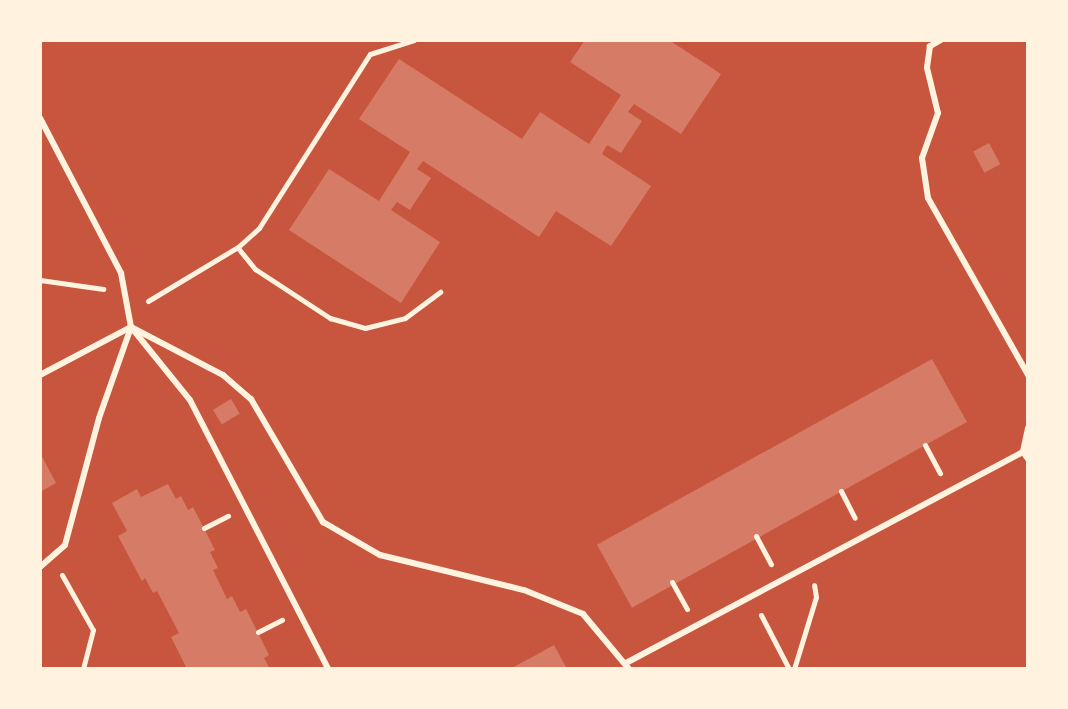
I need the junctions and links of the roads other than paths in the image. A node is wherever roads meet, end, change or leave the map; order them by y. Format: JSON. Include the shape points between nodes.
{"nodes":[{"id":1,"x":941,"y":40,"type":"edge"},
{"id":2,"x":40,"y":118,"type":"edge"},
{"id":3,"x":131,"y":327,"type":"junction"},
{"id":4,"x":40,"y":375,"type":"edge"},
{"id":5,"x":1028,"y":375,"type":"edge"},
{"id":6,"x":1028,"y":428,"type":"edge"},
{"id":7,"x":1023,"y":452,"type":"junction"},
{"id":8,"x":1028,"y":459,"type":"edge"},
{"id":9,"x":40,"y":567,"type":"edge"},
{"id":10,"x":628,"y":666,"type":"edge"},
{"id":11,"x":328,"y":669,"type":"edge"}],
"edges":[{"from":1,"to":5,"type":"lane","via":[[930,46],[927,68],[938,113],[922,158],[928,198]]},
{"from":2,"to":3,"type":"lane","via":[[121,273]]},
{"from":3,"to":4,"type":"lane"},
{"from":3,"to":9,"type":"lane","via":[[99,418],[65,545]]},
{"from":3,"to":10,"type":"lane","via":[[223,375],[251,399],[323,522],[380,555],[524,590],[583,614]]},
{"from":3,"to":11,"type":"lane","via":[[190,400]]},
{"from":6,"to":7,"type":"lane"},
{"from":7,"to":8,"type":"lane"},
{"from":7,"to":10,"type":"lane"}]}
